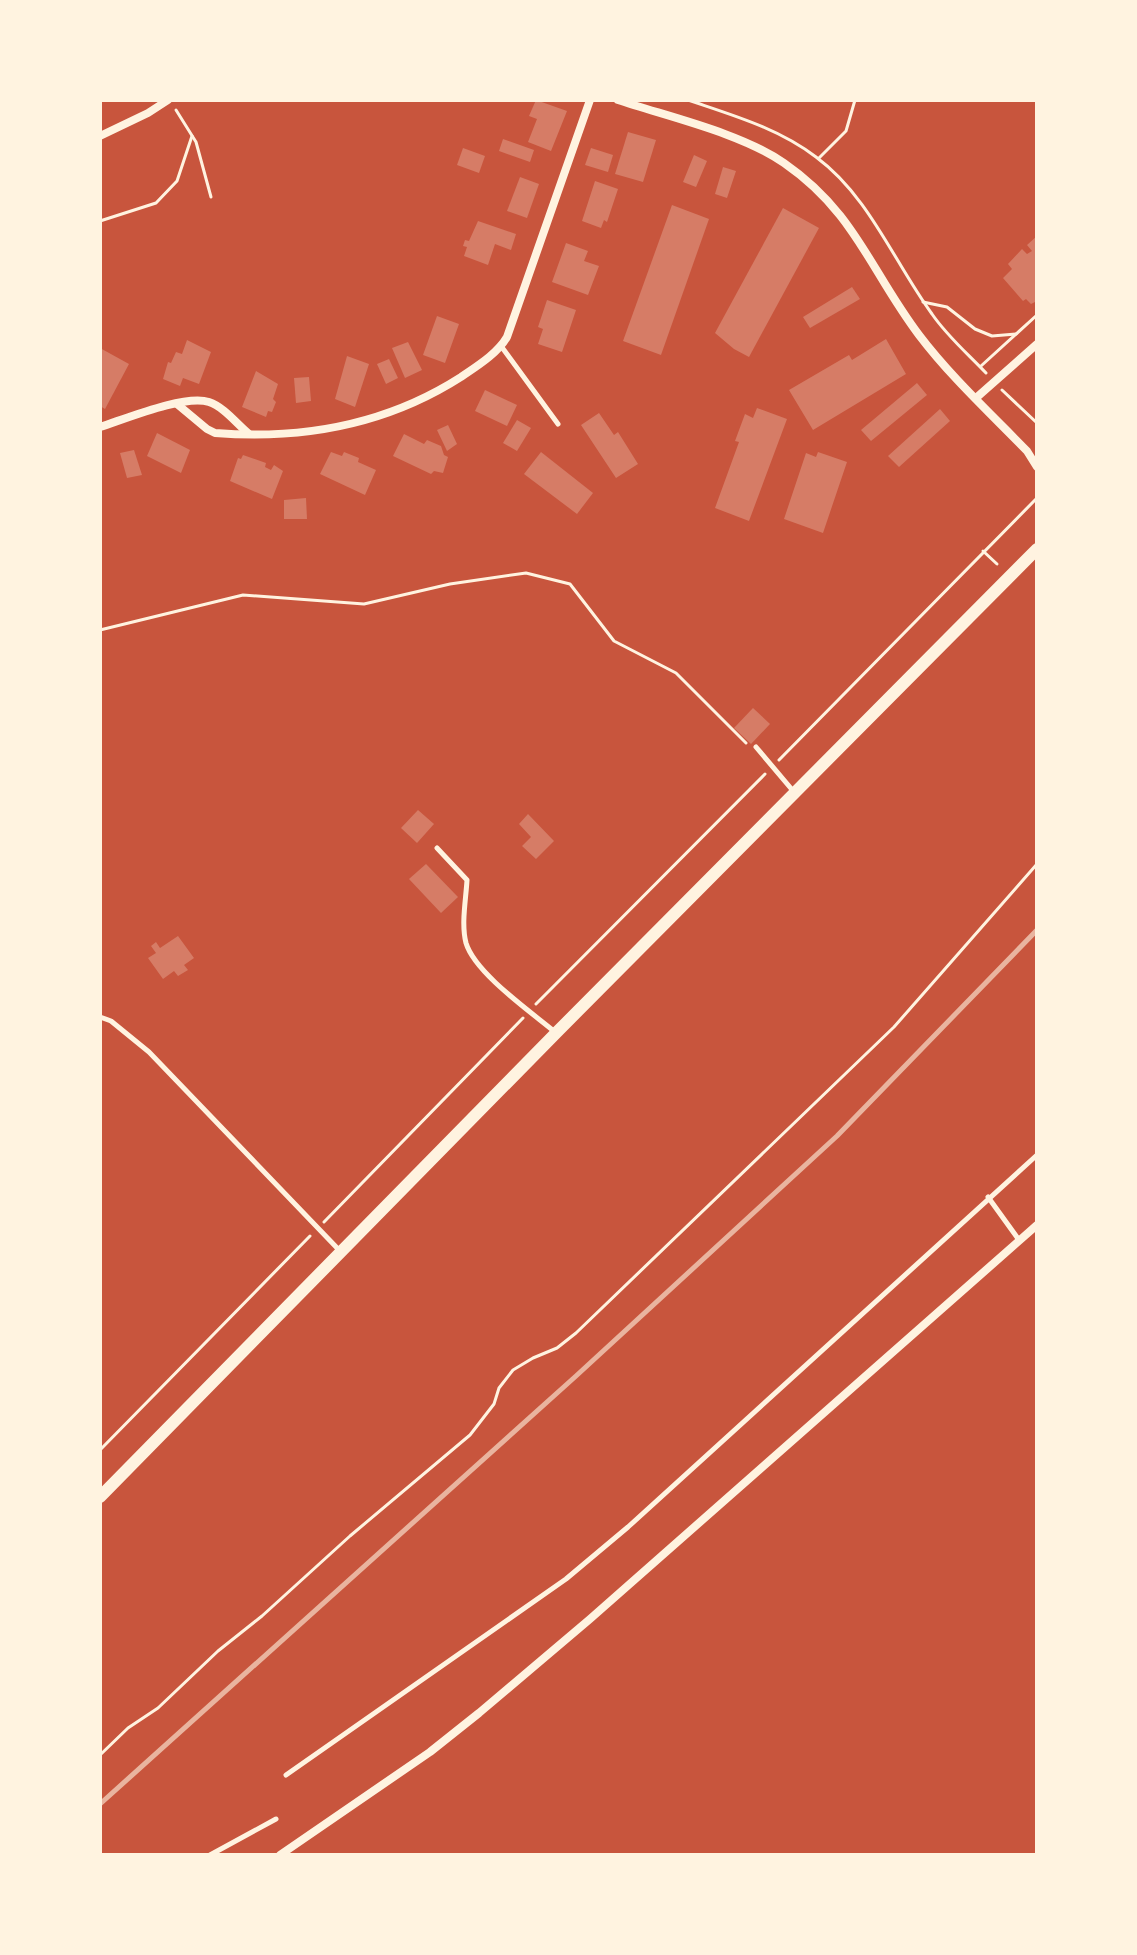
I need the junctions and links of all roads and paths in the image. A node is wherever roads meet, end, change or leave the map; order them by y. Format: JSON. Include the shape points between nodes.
{"nodes":[{"id":1,"x":169,"y":100,"type":"edge"},
{"id":2,"x":590,"y":100,"type":"edge"},
{"id":3,"x":618,"y":100,"type":"edge"},
{"id":4,"x":855,"y":100,"type":"edge"},
{"id":5,"x":100,"y":136,"type":"edge"},
{"id":6,"x":192,"y":136,"type":"junction"},
{"id":7,"x":819,"y":158,"type":"dead end"},
{"id":8,"x":211,"y":197,"type":"dead end"},
{"id":9,"x":100,"y":221,"type":"edge"},
{"id":10,"x":923,"y":302,"type":"dead end"},
{"id":11,"x":1037,"y":315,"type":"edge"},
{"id":12,"x":1016,"y":334,"type":"junction"},
{"id":13,"x":1037,"y":344,"type":"edge"},
{"id":14,"x":501,"y":346,"type":"junction"},
{"id":15,"x":980,"y":367,"type":"dead end"},
{"id":16,"x":976,"y":398,"type":"junction"},
{"id":17,"x":177,"y":404,"type":"junction"},
{"id":18,"x":558,"y":424,"type":"dead end"},
{"id":19,"x":100,"y":427,"type":"edge"},
{"id":20,"x":248,"y":434,"type":"junction"},
{"id":21,"x":1027,"y":451,"type":"junction"},
{"id":22,"x":1037,"y":455,"type":"edge"},
{"id":23,"x":1037,"y":467,"type":"edge"},
{"id":24,"x":1037,"y":498,"type":"edge"},
{"id":25,"x":1037,"y":549,"type":"edge"},
{"id":26,"x":983,"y":551,"type":"junction"},
{"id":27,"x":997,"y":564,"type":"dead end"},
{"id":28,"x":100,"y":630,"type":"edge"},
{"id":29,"x":756,"y":747,"type":"joint"},
{"id":30,"x":772,"y":768,"type":"junction"},
{"id":31,"x":795,"y":792,"type":"junction"},
{"id":32,"x":437,"y":848,"type":"dead end"},
{"id":33,"x":1037,"y":864,"type":"edge"},
{"id":34,"x":530,"y":1011,"type":"junction"},
{"id":35,"x":100,"y":1017,"type":"edge"},
{"id":36,"x":556,"y":1033,"type":"junction"},
{"id":37,"x":1037,"y":1155,"type":"edge"},
{"id":38,"x":988,"y":1197,"type":"junction"},
{"id":39,"x":1037,"y":1225,"type":"edge"},
{"id":40,"x":317,"y":1228,"type":"junction"},
{"id":41,"x":1019,"y":1240,"type":"junction"},
{"id":42,"x":340,"y":1252,"type":"junction"},
{"id":43,"x":100,"y":1450,"type":"edge"},
{"id":44,"x":100,"y":1497,"type":"edge"},
{"id":45,"x":100,"y":1755,"type":"edge"},
{"id":46,"x":286,"y":1775,"type":"dead end"},
{"id":47,"x":276,"y":1819,"type":"dead end"},
{"id":48,"x":210,"y":1855,"type":"edge"},
{"id":49,"x":280,"y":1855,"type":"edge"}],
"edges":[{"from":1,"to":5,"type":"street"},
{"from":1,"to":6,"type":"path"},
{"from":2,"to":14,"type":"street"},
{"from":3,"to":16,"type":"street","via":[[749,144],[805,179],[839,211],[920,337]]},
{"from":4,"to":7,"type":"path","via":[[846,131]]},
{"from":6,"to":8,"type":"path"},
{"from":6,"to":9,"type":"path","via":[[177,181],[156,203]]},
{"from":10,"to":12,"type":"path","via":[[947,307],[992,336]]},
{"from":11,"to":12,"type":"path"},
{"from":12,"to":15,"type":"path"},
{"from":13,"to":16,"type":"street"},
{"from":14,"to":18,"type":"lane"},
{"from":14,"to":20,"type":"street","via":[[437,392],[375,419],[307,433]]},
{"from":16,"to":21,"type":"street"},
{"from":17,"to":19,"type":"street"},
{"from":17,"to":20,"type":"street","via":[[215,433]]},
{"from":17,"to":20,"type":"street","via":[[207,401]]},
{"from":21,"to":22,"type":"street"},
{"from":21,"to":23,"type":"street"},
{"from":24,"to":26,"type":"path"},
{"from":25,"to":31,"type":"street"},
{"from":26,"to":27,"type":"path"},
{"from":26,"to":30,"type":"path"},
{"from":28,"to":29,"type":"path","via":[[243,595],[364,604],[526,573],[570,584],[614,641],[676,673],[726,725]]},
{"from":29,"to":30,"type":"lane"},
{"from":30,"to":31,"type":"lane"},
{"from":30,"to":34,"type":"path"},
{"from":31,"to":36,"type":"street"},
{"from":32,"to":34,"type":"lane","via":[[467,880],[466,943],[493,980]]},
{"from":33,"to":45,"type":"path","via":[[894,1027],[576,1333],[513,1370],[470,1435]]},
{"from":34,"to":36,"type":"lane"},
{"from":34,"to":40,"type":"path"},
{"from":35,"to":40,"type":"lane","via":[[149,1052]]},
{"from":36,"to":42,"type":"street"},
{"from":37,"to":38,"type":"lane"},
{"from":38,"to":41,"type":"lane"},
{"from":38,"to":46,"type":"lane","via":[[587,1562]]},
{"from":39,"to":41,"type":"street"},
{"from":40,"to":42,"type":"lane"},
{"from":40,"to":43,"type":"path"},
{"from":41,"to":49,"type":"street","via":[[479,1713]]},
{"from":42,"to":44,"type":"street"},
{"from":47,"to":48,"type":"lane"}]}
